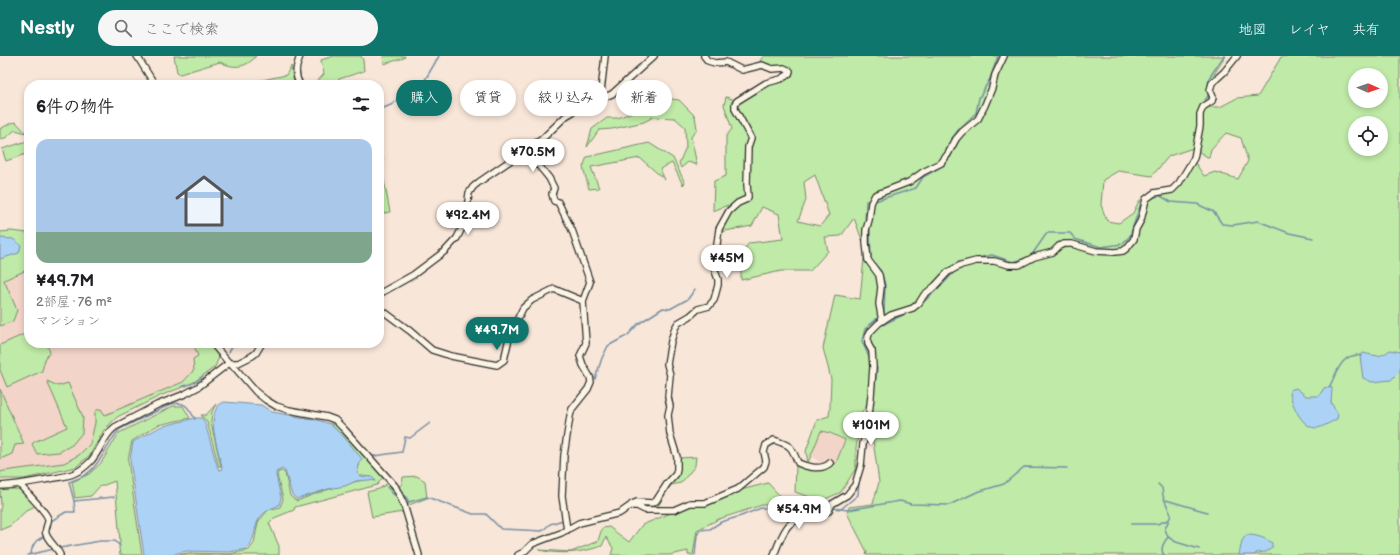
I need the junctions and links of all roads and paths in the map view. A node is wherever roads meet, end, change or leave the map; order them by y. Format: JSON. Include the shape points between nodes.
{"nodes":[{"id":1,"x":137,"y":56,"type":"edge"},
{"id":2,"x":300,"y":56,"type":"edge"},
{"id":3,"x":605,"y":56,"type":"edge"},
{"id":4,"x":654,"y":56,"type":"edge"},
{"id":5,"x":704,"y":56,"type":"edge"},
{"id":6,"x":1004,"y":56,"type":"edge"},
{"id":7,"x":1237,"y":56,"type":"edge"},
{"id":8,"x":152,"y":80,"type":"edge"},
{"id":9,"x":297,"y":80,"type":"edge"},
{"id":10,"x":602,"y":80,"type":"edge"},
{"id":11,"x":608,"y":96,"type":"edge"},
{"id":12,"x":566,"y":116,"type":"edge"},
{"id":13,"x":526,"y":150,"type":"junction"},
{"id":14,"x":384,"y":291,"type":"edge"},
{"id":15,"x":583,"y":301,"type":"junction"},
{"id":16,"x":384,"y":312,"type":"edge"},
{"id":17,"x":880,"y":322,"type":"junction"},
{"id":18,"x":216,"y":348,"type":"edge"},
{"id":19,"x":259,"y":348,"type":"edge"},
{"id":20,"x":228,"y":363,"type":"junction"},
{"id":21,"x":830,"y":463,"type":"dead end"},
{"id":22,"x":20,"y":485,"type":"junction"},
{"id":23,"x":0,"y":486,"type":"edge"},
{"id":24,"x":630,"y":506,"type":"junction"},
{"id":25,"x":567,"y":530,"type":"junction"},
{"id":26,"x":60,"y":555,"type":"edge"},
{"id":27,"x":419,"y":555,"type":"edge"},
{"id":28,"x":518,"y":555,"type":"edge"},
{"id":29,"x":774,"y":555,"type":"edge"}],
"edges":[{"from":1,"to":8,"type":"street"},
{"from":2,"to":9,"type":"street","via":[[295,70]]},
{"from":3,"to":10,"type":"street"},
{"from":4,"to":11,"type":"street"},
{"from":5,"to":24,"type":"street","via":[[708,61],[726,62],[742,70],[762,65],[790,71],[781,79],[766,83],[735,104],[735,109],[751,138],[748,147],[748,197],[729,211],[718,229],[715,271],[718,285],[714,300],[709,306],[698,309],[678,323],[671,341],[667,364],[670,375],[668,415],[670,434],[677,457],[676,474],[656,500],[637,502]]},
{"from":6,"to":17,"type":"street","via":[[978,119],[956,139],[941,163],[909,182],[880,193],[872,201],[866,243],[868,260],[878,275],[881,287]]},
{"from":7,"to":17,"type":"street","via":[[1212,83],[1212,101],[1203,107],[1200,114],[1194,158],[1190,167],[1172,190],[1154,193],[1145,201],[1134,239],[1123,251],[1096,251],[1064,244],[1054,252],[1019,265],[976,261],[954,268],[913,308],[891,315]]},
{"from":12,"to":13,"type":"street"},
{"from":13,"to":14,"type":"street","via":[[473,187],[469,193],[462,228],[457,238],[445,250],[413,275]]},
{"from":13,"to":15,"type":"street","via":[[549,178],[554,188],[554,201],[558,202],[572,230],[590,282]]},
{"from":15,"to":16,"type":"street","via":[[554,289],[532,300],[523,308],[510,334],[504,360],[497,365],[432,350]]},
{"from":15,"to":25,"type":"street","via":[[586,343],[580,356],[591,382],[572,409],[569,422],[562,496]]},
{"from":17,"to":29,"type":"street","via":[[868,337],[873,367],[868,423],[855,485],[847,495],[832,504],[829,511],[800,519],[789,525]]},
{"from":18,"to":20,"type":"street"},
{"from":19,"to":20,"type":"street","via":[[252,356],[238,363]]},
{"from":20,"to":22,"type":"street","via":[[198,387],[157,404],[115,427],[96,455],[76,473],[64,478]]},
{"from":20,"to":27,"type":"street","via":[[256,392],[276,406],[327,417],[343,428],[395,486],[404,505]]},
{"from":21,"to":24,"type":"street","via":[[827,466],[808,468],[798,463],[792,447],[774,440],[766,445],[764,468],[738,489],[705,503],[690,503],[674,510],[645,510]]},
{"from":22,"to":23,"type":"street"},
{"from":22,"to":26,"type":"street","via":[[48,518],[47,536]]},
{"from":24,"to":25,"type":"street","via":[[620,513],[579,522]]},
{"from":25,"to":28,"type":"street","via":[[528,546]]}]}
